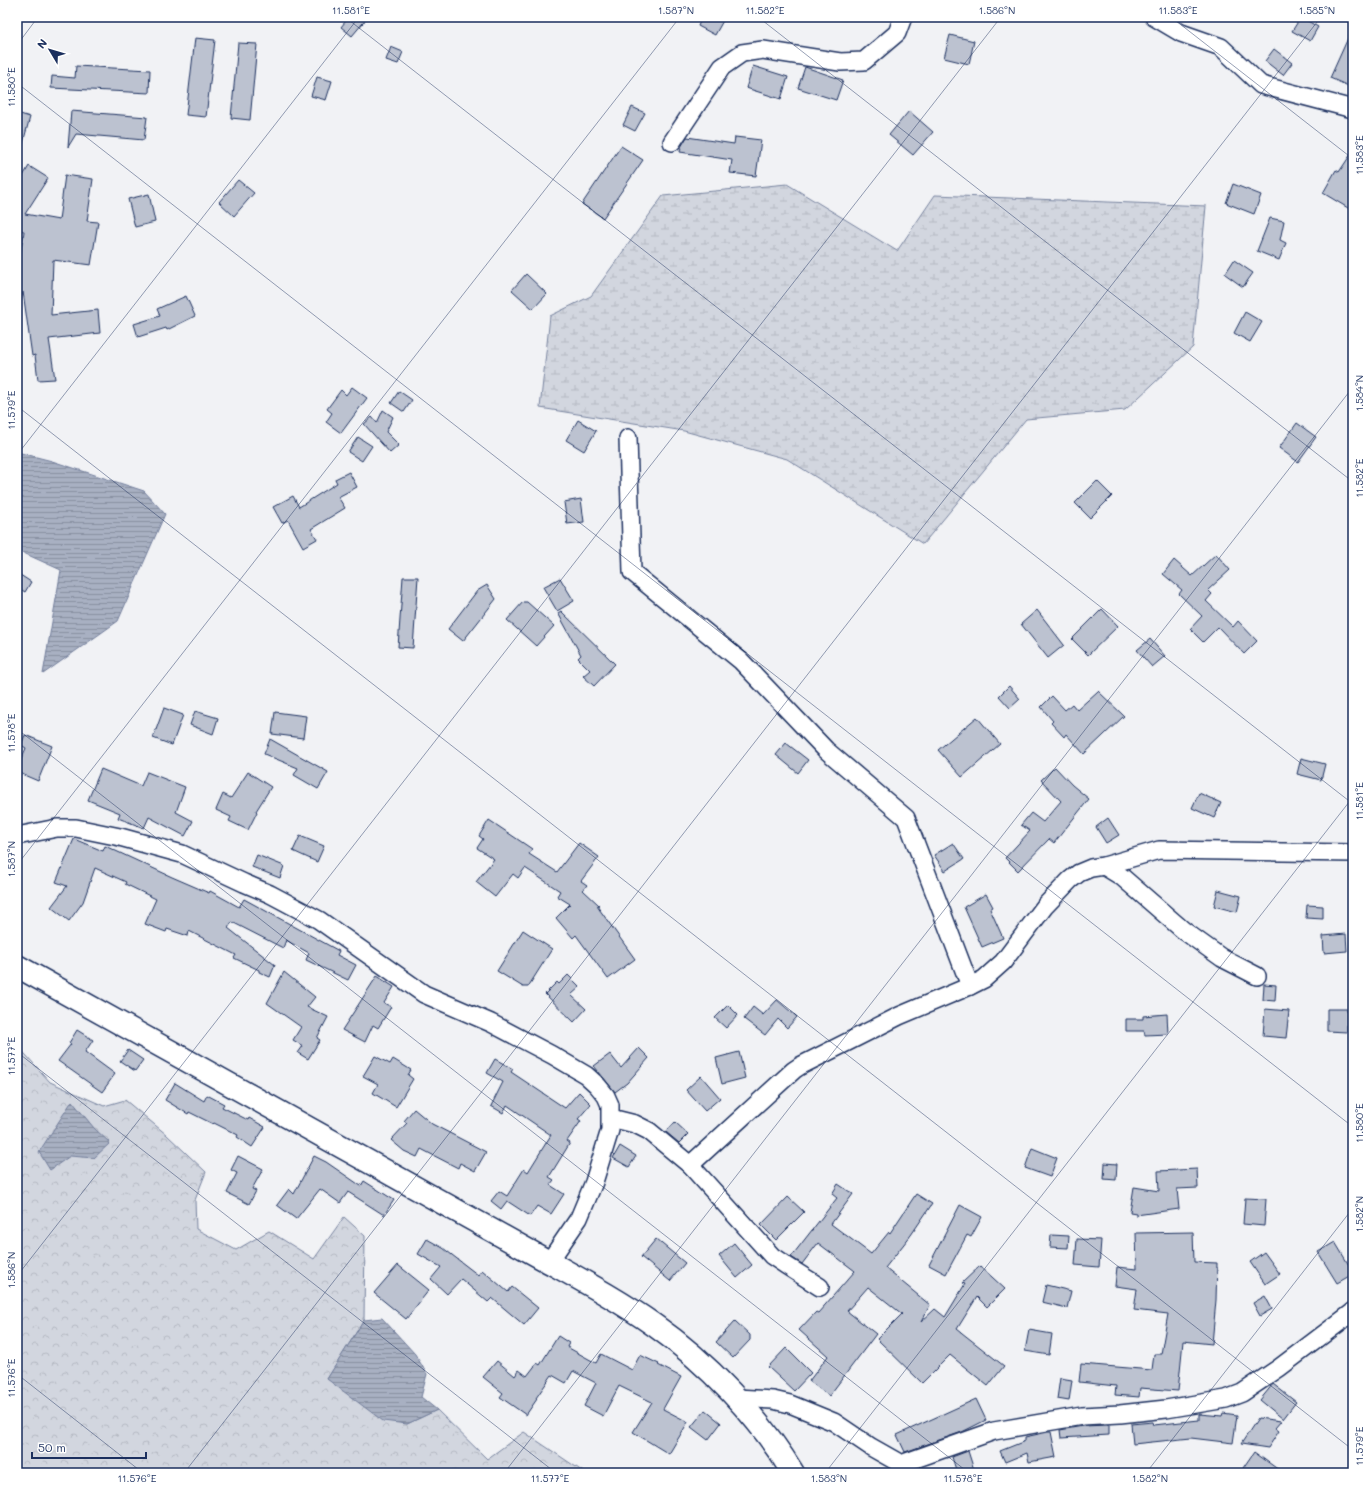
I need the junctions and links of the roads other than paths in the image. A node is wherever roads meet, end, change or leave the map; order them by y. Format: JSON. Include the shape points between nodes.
{"nodes":[{"id":1,"x":903,"y":17,"type":"edge"},
{"id":2,"x":1154,"y":17,"type":"edge"},
{"id":3,"x":1353,"y":109,"type":"edge"},
{"id":4,"x":672,"y":142,"type":"dead end"},
{"id":5,"x":628,"y":438,"type":"dead end"},
{"id":6,"x":17,"y":836,"type":"edge"},
{"id":7,"x":1353,"y":852,"type":"edge"},
{"id":8,"x":1104,"y":866,"type":"junction"},
{"id":9,"x":17,"y":966,"type":"edge"},
{"id":10,"x":1257,"y":976,"type":"dead end"},
{"id":11,"x":970,"y":986,"type":"junction"},
{"id":12,"x":611,"y":1118,"type":"junction"},
{"id":13,"x":690,"y":1165,"type":"junction"},
{"id":14,"x":549,"y":1262,"type":"junction"},
{"id":15,"x":820,"y":1287,"type":"dead end"},
{"id":16,"x":1353,"y":1312,"type":"edge"},
{"id":17,"x":736,"y":1398,"type":"junction"},
{"id":18,"x":794,"y":1473,"type":"edge"}],
"edges":[{"from":1,"to":4,"type":"street","via":[[897,33],[864,62],[840,62],[763,50],[742,53],[722,67]]},
{"from":2,"to":3,"type":"street","via":[[1181,33],[1220,47],[1261,85]]},
{"from":5,"to":11,"type":"street","via":[[632,572],[741,661],[826,750],[906,818]]},
{"from":6,"to":12,"type":"street","via":[[57,828],[76,828],[120,837],[182,854],[270,894],[319,920],[424,994],[491,1023],[586,1075],[606,1096]]},
{"from":7,"to":8,"type":"street","via":[[1159,850]]},
{"from":8,"to":10,"type":"street","via":[[1122,877],[1183,930],[1222,958]]},
{"from":8,"to":11,"type":"street","via":[[1091,868],[1070,880],[1045,906],[1003,962]]},
{"from":9,"to":14,"type":"highway"},
{"from":11,"to":13,"type":"street","via":[[899,1016],[800,1066]]},
{"from":12,"to":13,"type":"street","via":[[635,1124],[649,1131]]},
{"from":12,"to":14,"type":"street","via":[[610,1130],[594,1182],[579,1218]]},
{"from":13,"to":15,"type":"street","via":[[772,1256]]},
{"from":14,"to":17,"type":"highway","via":[[622,1303],[655,1326],[692,1355]]},
{"from":16,"to":17,"type":"street","via":[[1279,1368],[1242,1393],[1226,1399],[1166,1409],[1082,1416],[994,1431],[901,1464],[834,1422],[790,1404],[773,1400]]},
{"from":17,"to":18,"type":"highway"}]}
